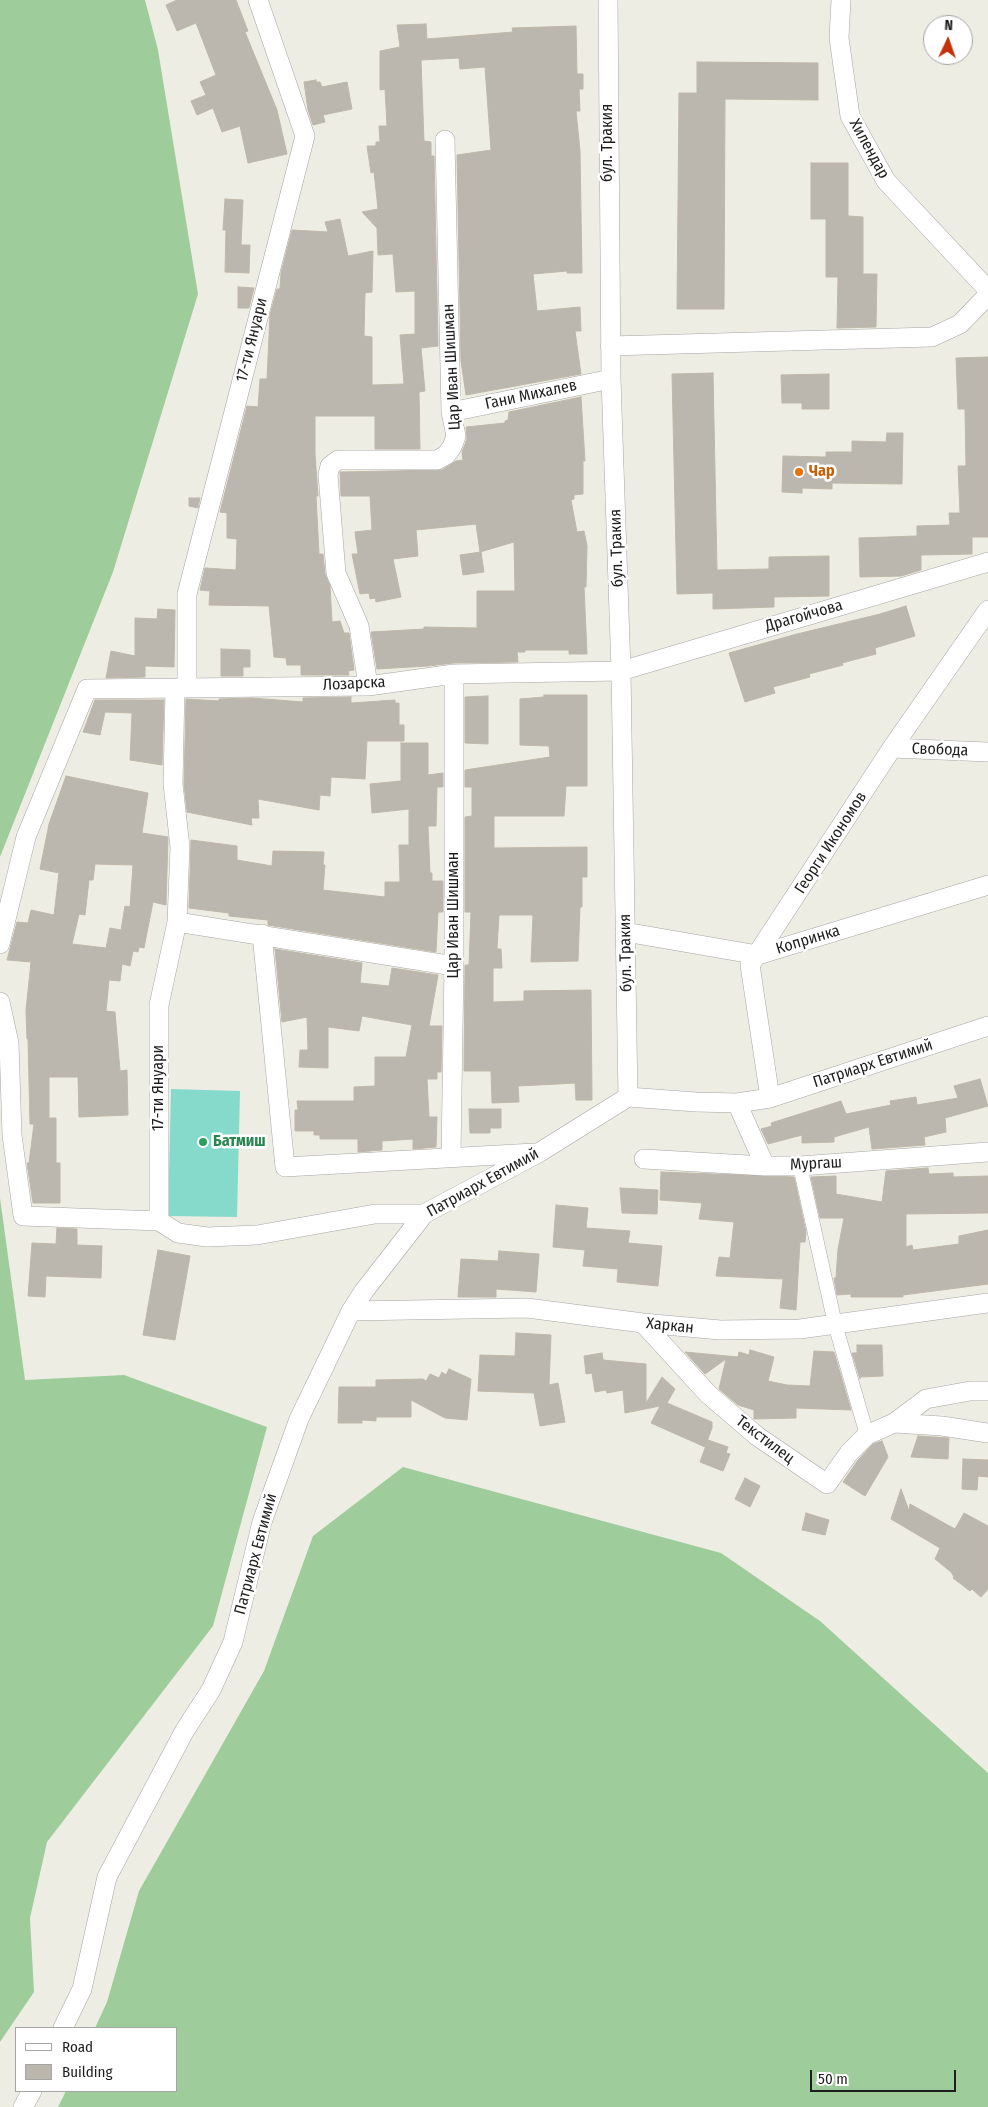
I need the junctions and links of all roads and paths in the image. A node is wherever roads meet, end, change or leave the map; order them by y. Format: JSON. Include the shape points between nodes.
{"nodes":[{"id":1,"x":258,"y":0,"type":"edge"},
{"id":2,"x":608,"y":0,"type":"edge"},
{"id":3,"x":840,"y":0,"type":"edge"},
{"id":4,"x":445,"y":140,"type":"dead end"},
{"id":5,"x":988,"y":290,"type":"edge"},
{"id":6,"x":988,"y":296,"type":"edge"},
{"id":7,"x":610,"y":346,"type":"junction"},
{"id":8,"x":610,"y":379,"type":"junction"},
{"id":9,"x":451,"y":412,"type":"junction"},
{"id":10,"x":988,"y":562,"type":"edge"},
{"id":11,"x":988,"y":610,"type":"edge"},
{"id":12,"x":621,"y":671,"type":"junction"},
{"id":13,"x":454,"y":674,"type":"junction"},
{"id":14,"x":368,"y":686,"type":"junction"},
{"id":15,"x":181,"y":687,"type":"junction"},
{"id":16,"x":892,"y":748,"type":"junction"},
{"id":17,"x":988,"y":752,"type":"edge"},
{"id":18,"x":988,"y":885,"type":"edge"},
{"id":19,"x":177,"y":922,"type":"junction"},
{"id":20,"x":625,"y":932,"type":"junction"},
{"id":21,"x":262,"y":934,"type":"junction"},
{"id":22,"x":0,"y":944,"type":"edge"},
{"id":23,"x":758,"y":955,"type":"junction"},
{"id":24,"x":454,"y":966,"type":"junction"},
{"id":25,"x":0,"y":1002,"type":"edge"},
{"id":26,"x":988,"y":1026,"type":"edge"},
{"id":27,"x":628,"y":1097,"type":"junction"},
{"id":28,"x":770,"y":1098,"type":"junction"},
{"id":29,"x":737,"y":1103,"type":"junction"},
{"id":30,"x":540,"y":1152,"type":"junction"},
{"id":31,"x":988,"y":1152,"type":"edge"},
{"id":32,"x":451,"y":1156,"type":"junction"},
{"id":33,"x":644,"y":1159,"type":"dead end"},
{"id":34,"x":765,"y":1166,"type":"junction"},
{"id":35,"x":800,"y":1166,"type":"junction"},
{"id":36,"x":424,"y":1214,"type":"junction"},
{"id":37,"x":159,"y":1221,"type":"junction"},
{"id":38,"x":988,"y":1303,"type":"edge"},
{"id":39,"x":351,"y":1311,"type":"junction"},
{"id":40,"x":643,"y":1323,"type":"junction"},
{"id":41,"x":835,"y":1324,"type":"junction"},
{"id":42,"x":988,"y":1391,"type":"edge"},
{"id":43,"x":894,"y":1423,"type":"junction"},
{"id":44,"x":988,"y":1433,"type":"edge"},
{"id":45,"x":867,"y":1435,"type":"junction"},
{"id":46,"x":63,"y":2027,"type":"edge"},
{"id":47,"x":31,"y":2092,"type":"edge"},
{"id":48,"x":23,"y":2107,"type":"edge"}],
"edges":[{"from":1,"to":15,"type":"street","name":"17-ти Януари","via":[[304,136],[186,594]]},
{"from":2,"to":7,"type":"street","name":"бул. Тракия"},
{"from":3,"to":5,"type":"street","name":"Хилендар","via":[[838,38],[850,116],[886,181]]},
{"from":4,"to":9,"type":"street","name":"Цар Иван Шишман"},
{"from":6,"to":7,"type":"street","via":[[960,324],[932,337]]},
{"from":7,"to":8,"type":"street","name":"бул. Тракия"},
{"from":8,"to":9,"type":"street","name":"Гани Михалев"},
{"from":8,"to":12,"type":"street","name":"бул. Тракия"},
{"from":9,"to":14,"type":"street","name":"Цар Иван Шишман","via":[[456,436],[446,456],[437,460],[347,459],[338,460],[330,466],[328,475],[336,573],[359,626]]},
{"from":10,"to":12,"type":"street","name":"Драгойчова"},
{"from":11,"to":16,"type":"street","name":"Георги Икономов"},
{"from":12,"to":13,"type":"street","name":"Лозарска"},
{"from":12,"to":20,"type":"street","name":"бул. Тракия"},
{"from":13,"to":14,"type":"street","name":"Лозарска"},
{"from":13,"to":24,"type":"street","name":"Цар Иван Шишман"},
{"from":14,"to":15,"type":"street","name":"Лозарска"},
{"from":15,"to":19,"type":"street","name":"17-ти Януари","via":[[173,784],[180,847]]},
{"from":15,"to":22,"type":"street","name":"Лозарска","via":[[87,689],[26,837]]},
{"from":16,"to":17,"type":"street","name":"Свобода"},
{"from":16,"to":23,"type":"street","name":"Георги Икономов"},
{"from":18,"to":23,"type":"street","name":"Копринка"},
{"from":19,"to":21,"type":"street"},
{"from":19,"to":37,"type":"street","name":"17-ти Януари","via":[[159,1005]]},
{"from":20,"to":23,"type":"street","name":"Копринка"},
{"from":20,"to":27,"type":"street","name":"бул. Тракия"},
{"from":21,"to":24,"type":"street"},
{"from":21,"to":32,"type":"street","via":[[285,1167]]},
{"from":23,"to":28,"type":"street","name":"Георги Икономов","via":[[750,965]]},
{"from":24,"to":32,"type":"street","name":"Цар Иван Шишман"},
{"from":25,"to":37,"type":"street","via":[[9,1043],[12,1135],[23,1216]]},
{"from":26,"to":28,"type":"street","name":"Патриарх Евтимий"},
{"from":27,"to":29,"type":"street","name":"Патриарх Евтимий"},
{"from":27,"to":30,"type":"street","name":"Патриарх Евтимий"},
{"from":28,"to":29,"type":"street","name":"Патриарх Евтимий"},
{"from":29,"to":34,"type":"street"},
{"from":30,"to":32,"type":"street"},
{"from":30,"to":36,"type":"street","name":"Патриарх Евтимий"},
{"from":31,"to":35,"type":"street","name":"Мургаш"},
{"from":33,"to":34,"type":"street","name":"Мургаш"},
{"from":34,"to":35,"type":"street","name":"Мургаш"},
{"from":35,"to":41,"type":"street"},
{"from":36,"to":37,"type":"street","via":[[375,1214],[257,1235],[207,1237],[178,1233]]},
{"from":36,"to":39,"type":"street","name":"Патриарх Евтимий"},
{"from":38,"to":41,"type":"street","name":"Харкан"},
{"from":39,"to":40,"type":"street","name":"Харкан","via":[[527,1308]]},
{"from":39,"to":46,"type":"street","name":"Патриарх Евтимий","via":[[299,1419],[262,1522],[232,1642],[211,1690],[107,1877],[82,1989]]},
{"from":40,"to":41,"type":"street","name":"Харкан","via":[[720,1330],[800,1329]]},
{"from":40,"to":45,"type":"street","name":"Текстилец","via":[[708,1394],[757,1436],[827,1484],[849,1453]]},
{"from":41,"to":45,"type":"street"},
{"from":42,"to":43,"type":"street","name":"Текстилец","via":[[926,1399]]},
{"from":43,"to":44,"type":"street","name":"Текстилец"},
{"from":43,"to":45,"type":"street","name":"Текстилец"},
{"from":47,"to":48,"type":"street"}]}
